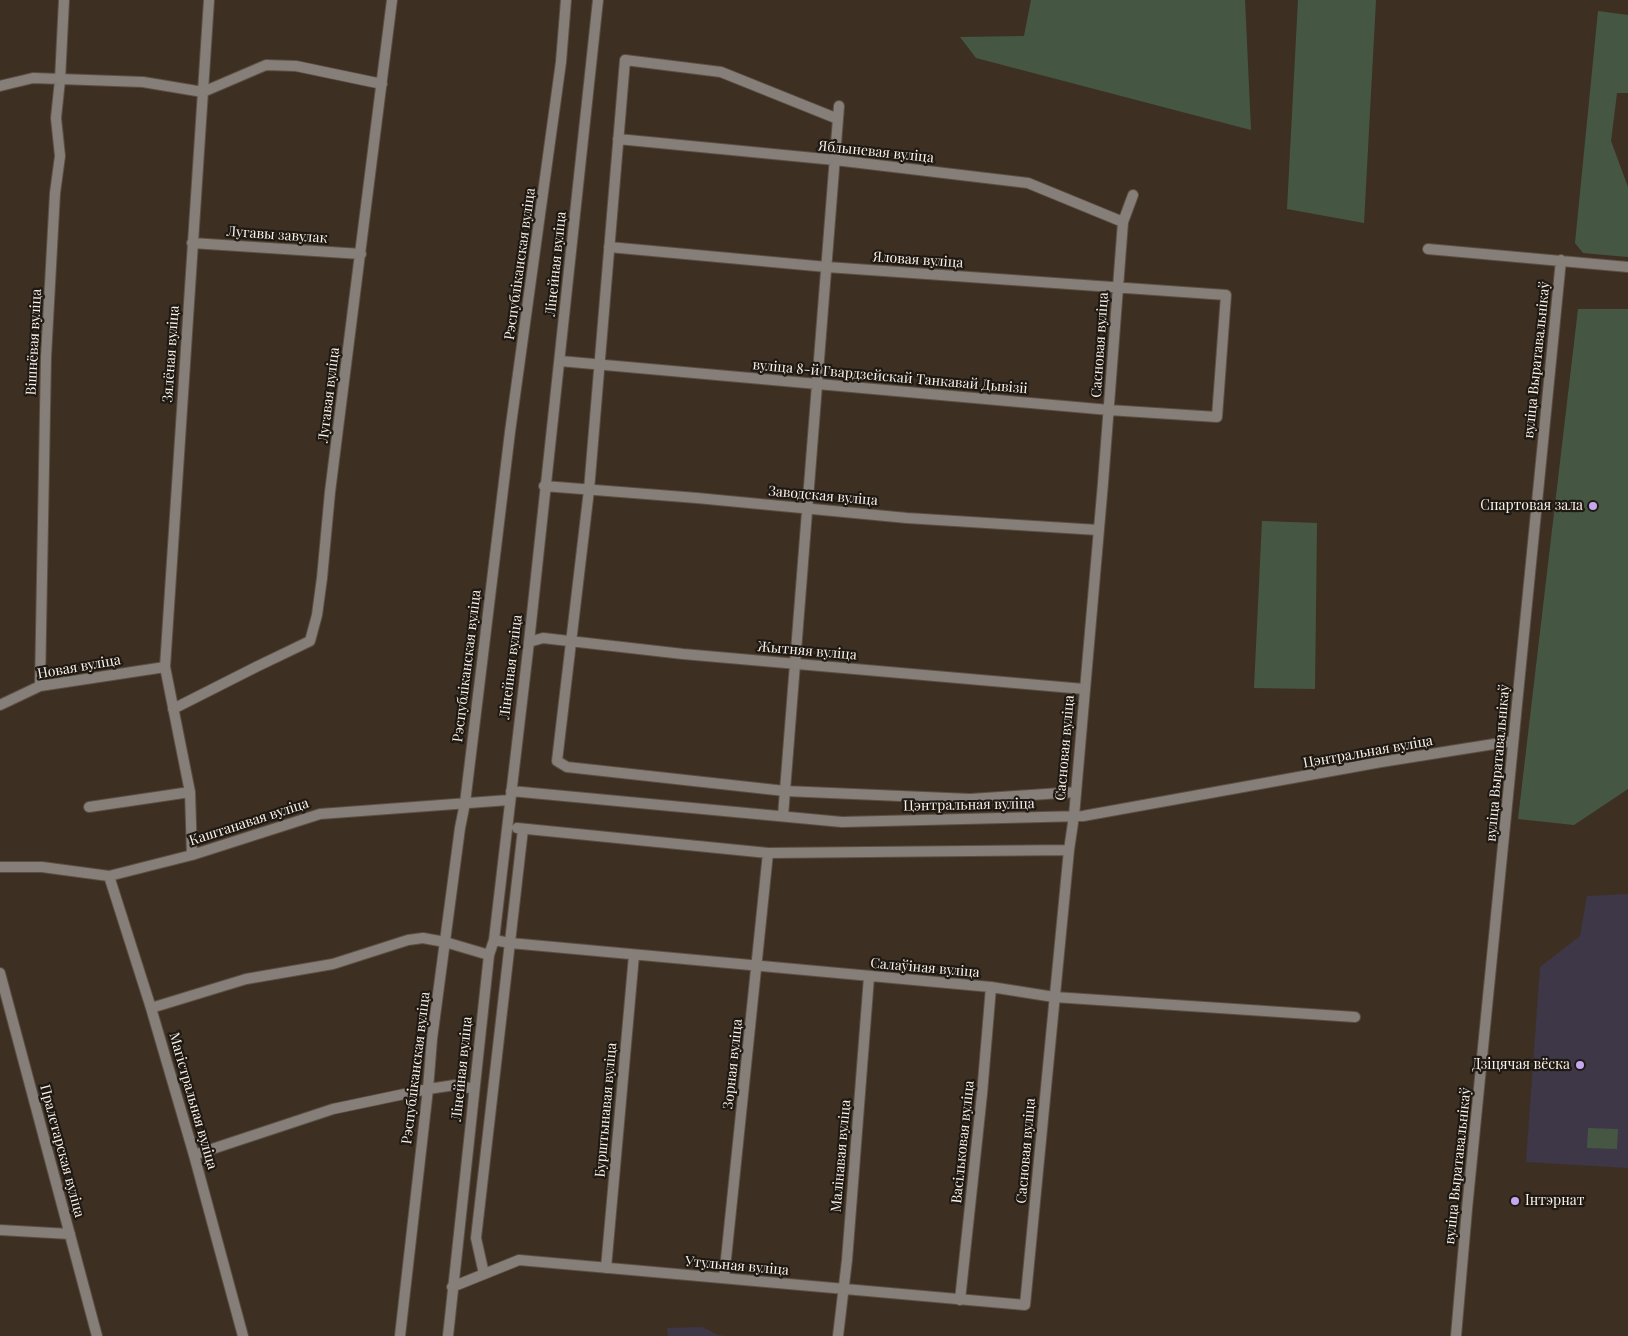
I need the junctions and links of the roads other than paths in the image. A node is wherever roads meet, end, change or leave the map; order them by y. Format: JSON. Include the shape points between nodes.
{"nodes":[{"id":1,"x":64,"y":0,"type":"edge"},
{"id":2,"x":209,"y":0,"type":"edge"},
{"id":3,"x":392,"y":0,"type":"edge"},
{"id":4,"x":566,"y":0,"type":"edge"},
{"id":5,"x":598,"y":0,"type":"edge"},
{"id":6,"x":60,"y":80,"type":"junction"},
{"id":7,"x":382,"y":84,"type":"junction"},
{"id":8,"x":0,"y":86,"type":"edge"},
{"id":9,"x":203,"y":92,"type":"junction"},
{"id":10,"x":839,"y":106,"type":"dead end"},
{"id":11,"x":838,"y":119,"type":"junction"},
{"id":12,"x":618,"y":139,"type":"junction"},
{"id":13,"x":835,"y":160,"type":"junction"},
{"id":14,"x":1134,"y":195,"type":"dead end"},
{"id":15,"x":1123,"y":222,"type":"junction"},
{"id":16,"x":192,"y":243,"type":"junction"},
{"id":17,"x":609,"y":247,"type":"junction"},
{"id":18,"x":1428,"y":249,"type":"dead end"},
{"id":19,"x":361,"y":254,"type":"junction"},
{"id":20,"x":1561,"y":260,"type":"junction"},
{"id":21,"x":827,"y":267,"type":"junction"},
{"id":22,"x":1628,"y":267,"type":"edge"},
{"id":23,"x":1118,"y":288,"type":"junction"},
{"id":24,"x":560,"y":361,"type":"junction"},
{"id":25,"x":599,"y":366,"type":"junction"},
{"id":26,"x":817,"y":384,"type":"junction"},
{"id":27,"x":1108,"y":410,"type":"junction"},
{"id":28,"x":1217,"y":417,"type":"joint"},
{"id":29,"x":544,"y":486,"type":"junction"},
{"id":30,"x":589,"y":490,"type":"junction"},
{"id":31,"x":807,"y":509,"type":"junction"},
{"id":32,"x":1098,"y":530,"type":"junction"},
{"id":33,"x":528,"y":642,"type":"junction"},
{"id":34,"x":571,"y":642,"type":"junction"},
{"id":35,"x":795,"y":664,"type":"junction"},
{"id":36,"x":165,"y":667,"type":"junction"},
{"id":37,"x":40,"y":686,"type":"junction"},
{"id":38,"x":1084,"y":689,"type":"junction"},
{"id":39,"x":0,"y":705,"type":"edge"},
{"id":40,"x":173,"y":709,"type":"junction"},
{"id":41,"x":1513,"y":741,"type":"junction"},
{"id":42,"x":784,"y":791,"type":"junction"},
{"id":43,"x":190,"y":792,"type":"junction"},
{"id":44,"x":1076,"y":792,"type":"junction"},
{"id":45,"x":510,"y":796,"type":"junction"},
{"id":46,"x":465,"y":803,"type":"junction"},
{"id":47,"x":89,"y":807,"type":"dead end"},
{"id":48,"x":782,"y":816,"type":"junction"},
{"id":49,"x":1074,"y":816,"type":"junction"},
{"id":50,"x":1069,"y":850,"type":"junction"},
{"id":51,"x":768,"y":853,"type":"junction"},
{"id":52,"x":192,"y":855,"type":"junction"},
{"id":53,"x":0,"y":867,"type":"edge"},
{"id":54,"x":109,"y":876,"type":"junction"},
{"id":55,"x":494,"y":940,"type":"junction"},
{"id":56,"x":445,"y":942,"type":"junction"},
{"id":57,"x":510,"y":943,"type":"junction"},
{"id":58,"x":489,"y":955,"type":"junction"},
{"id":59,"x":634,"y":955,"type":"junction"},
{"id":60,"x":757,"y":966,"type":"junction"},
{"id":61,"x":0,"y":973,"type":"edge"},
{"id":62,"x":869,"y":977,"type":"junction"},
{"id":63,"x":991,"y":987,"type":"junction"},
{"id":64,"x":1054,"y":997,"type":"junction"},
{"id":65,"x":151,"y":1008,"type":"junction"},
{"id":66,"x":1355,"y":1017,"type":"dead end"},
{"id":67,"x":428,"y":1089,"type":"junction"},
{"id":68,"x":474,"y":1089,"type":"junction"},
{"id":69,"x":194,"y":1155,"type":"junction"},
{"id":70,"x":0,"y":1230,"type":"edge"},
{"id":71,"x":70,"y":1234,"type":"junction"},
{"id":72,"x":606,"y":1268,"type":"junction"},
{"id":73,"x":484,"y":1274,"type":"junction"},
{"id":74,"x":724,"y":1278,"type":"junction"},
{"id":75,"x":452,"y":1287,"type":"junction"},
{"id":76,"x":843,"y":1289,"type":"junction"},
{"id":77,"x":960,"y":1300,"type":"junction"},
{"id":78,"x":1025,"y":1305,"type":"joint"},
{"id":79,"x":96,"y":1336,"type":"edge"},
{"id":80,"x":242,"y":1336,"type":"edge"},
{"id":81,"x":400,"y":1336,"type":"edge"},
{"id":82,"x":448,"y":1336,"type":"edge"},
{"id":83,"x":838,"y":1336,"type":"edge"},
{"id":84,"x":1456,"y":1336,"type":"edge"}],
"edges":[{"from":1,"to":6,"type":"street","name":"Вішнёвая вуліца"},
{"from":2,"to":9,"type":"street","name":"Зялёная вуліца"},
{"from":3,"to":7,"type":"street","name":"Лугавая вуліца"},
{"from":4,"to":46,"type":"street","name":"Рэспубліканская вуліца","via":[[561,62],[510,432]]},
{"from":5,"to":24,"type":"street","name":"Лінейная вуліца"},
{"from":6,"to":8,"type":"street","via":[[33,78]]},
{"from":6,"to":9,"type":"street","via":[[143,82]]},
{"from":6,"to":37,"type":"street","name":"Вішнёвая вуліца","via":[[56,118],[60,156],[46,357]]},
{"from":7,"to":9,"type":"street","via":[[296,66],[266,65]]},
{"from":7,"to":19,"type":"street","name":"Лугавая вуліца"},
{"from":9,"to":16,"type":"street","name":"Зялёная вуліца"},
{"from":10,"to":11,"type":"street"},
{"from":11,"to":12,"type":"street","via":[[721,72],[625,60]]},
{"from":11,"to":13,"type":"street"},
{"from":12,"to":13,"type":"street","name":"Яблыневая вуліца"},
{"from":12,"to":17,"type":"street"},
{"from":13,"to":15,"type":"street","name":"Яблыневая вуліца","via":[[1028,183]]},
{"from":13,"to":21,"type":"street"},
{"from":14,"to":15,"type":"street","name":"Сасновая вуліца"},
{"from":15,"to":23,"type":"street","name":"Сасновая вуліца"},
{"from":16,"to":19,"type":"street","name":"Лугавы завулак"},
{"from":16,"to":36,"type":"street","name":"Зялёная вуліца"},
{"from":17,"to":21,"type":"street","name":"Яловая вуліца"},
{"from":17,"to":25,"type":"street"},
{"from":18,"to":20,"type":"street"},
{"from":19,"to":40,"type":"street","name":"Лугавая вуліца","via":[[322,578],[310,642]]},
{"from":20,"to":22,"type":"street"},
{"from":20,"to":41,"type":"street","name":"вуліца Выратавальнікаў"},
{"from":21,"to":23,"type":"street","name":"Яловая вуліца"},
{"from":21,"to":26,"type":"street"},
{"from":23,"to":27,"type":"street","name":"Сасновая вуліца"},
{"from":23,"to":28,"type":"street","name":"Яловая вуліца","via":[[1226,295]]},
{"from":24,"to":25,"type":"street","name":"вуліца 8-й Гвардзейскай Танкавай Дывізіі"},
{"from":24,"to":29,"type":"street","name":"Лінейная вуліца"},
{"from":25,"to":26,"type":"street","name":"вуліца 8-й Гвардзейскай Танкавай Дывізіі"},
{"from":25,"to":30,"type":"street"},
{"from":26,"to":27,"type":"street","name":"вуліца 8-й Гвардзейскай Танкавай Дывізіі"},
{"from":26,"to":31,"type":"street"},
{"from":27,"to":28,"type":"street","name":"вуліца 8-й Гвардзейскай Танкавай Дывізіі"},
{"from":27,"to":32,"type":"street","name":"Сасновая вуліца"},
{"from":29,"to":30,"type":"street","name":"Заводская вуліца"},
{"from":29,"to":33,"type":"street","name":"Лінейная вуліца"},
{"from":30,"to":31,"type":"street","name":"Заводская вуліца"},
{"from":30,"to":34,"type":"street"},
{"from":31,"to":32,"type":"street","name":"Заводская вуліца"},
{"from":31,"to":35,"type":"street"},
{"from":32,"to":38,"type":"street","name":"Сасновая вуліца"},
{"from":33,"to":34,"type":"street","name":"Жытняя вуліца","via":[[543,638]]},
{"from":33,"to":45,"type":"street","name":"Лінейная вуліца"},
{"from":34,"to":35,"type":"street","name":"Жытняя вуліца"},
{"from":34,"to":42,"type":"street","via":[[557,761],[567,767]]},
{"from":35,"to":38,"type":"street","name":"Жытняя вуліца"},
{"from":35,"to":42,"type":"street"},
{"from":36,"to":37,"type":"street","name":"Новая вуліца"},
{"from":36,"to":40,"type":"street","name":"Зялёная вуліца"},
{"from":37,"to":39,"type":"street","name":"Новая вуліца"},
{"from":38,"to":44,"type":"street","name":"Сасновая вуліца"},
{"from":40,"to":43,"type":"street","name":"Зялёная вуліца"},
{"from":41,"to":49,"type":"street","name":"Цэнтральная вуліца"},
{"from":41,"to":84,"type":"street","name":"вуліца Выратавальнікаў"},
{"from":42,"to":44,"type":"street","via":[[970,799]]},
{"from":42,"to":48,"type":"street"},
{"from":43,"to":47,"type":"street"},
{"from":43,"to":52,"type":"street","name":"Зялёная вуліца"},
{"from":44,"to":49,"type":"street","name":"Сасновая вуліца"},
{"from":45,"to":46,"type":"street","name":"Каштанавая вуліца"},
{"from":45,"to":48,"type":"street","name":"Цэнтральная вуліца"},
{"from":45,"to":55,"type":"street","name":"Лінейная вуліца"},
{"from":46,"to":52,"type":"street","name":"Каштанавая вуліца","via":[[320,814]]},
{"from":46,"to":56,"type":"street","name":"Рэспубліканская вуліца"},
{"from":48,"to":49,"type":"street","name":"Цэнтральная вуліца","via":[[842,822]]},
{"from":49,"to":50,"type":"street","name":"Сасновая вуліца"},
{"from":50,"to":51,"type":"street"},
{"from":50,"to":64,"type":"street","name":"Сасновая вуліца"},
{"from":51,"to":57,"type":"street","via":[[520,828]]},
{"from":51,"to":60,"type":"street","name":"Зорная вуліца"},
{"from":52,"to":54,"type":"street","name":"Каштанавая вуліца"},
{"from":53,"to":54,"type":"street","name":"Каштанавая вуліца","via":[[42,867]]},
{"from":54,"to":65,"type":"street","name":"Магістральная вуліца"},
{"from":55,"to":57,"type":"street","name":"Салаўіная вуліца"},
{"from":55,"to":58,"type":"street","name":"Лінейная вуліца"},
{"from":56,"to":58,"type":"street"},
{"from":56,"to":65,"type":"street","via":[[424,938],[408,940],[333,964],[246,979]]},
{"from":56,"to":67,"type":"street","name":"Рэспубліканская вуліца"},
{"from":57,"to":59,"type":"street","name":"Салаўіная вуліца"},
{"from":57,"to":73,"type":"street","via":[[476,1238]]},
{"from":58,"to":68,"type":"street","name":"Лінейная вуліца"},
{"from":59,"to":60,"type":"street","name":"Салаўіная вуліца"},
{"from":59,"to":72,"type":"street","name":"Бурштынавая вуліца"},
{"from":60,"to":62,"type":"street","name":"Салаўіная вуліца"},
{"from":60,"to":74,"type":"street","name":"Зорная вуліца"},
{"from":61,"to":71,"type":"street","name":"Пралетарская вуліца"},
{"from":62,"to":63,"type":"street","name":"Салаўіная вуліца"},
{"from":62,"to":76,"type":"street","name":"Малінавая вуліца"},
{"from":63,"to":64,"type":"street","name":"Салаўіная вуліца"},
{"from":63,"to":77,"type":"street","name":"Васільковая вуліца"},
{"from":64,"to":66,"type":"street","name":"Салаўіная вуліца"},
{"from":64,"to":78,"type":"street","name":"Сасновая вуліца"},
{"from":65,"to":69,"type":"street","name":"Магістральная вуліца"},
{"from":67,"to":68,"type":"street","via":[[455,1085]]},
{"from":67,"to":69,"type":"street","via":[[333,1109]]},
{"from":67,"to":81,"type":"street","name":"Рэспубліканская вуліца"},
{"from":68,"to":75,"type":"street","name":"Лінейная вуліца"},
{"from":69,"to":80,"type":"street","name":"Магістральная вуліца"},
{"from":70,"to":71,"type":"street"},
{"from":71,"to":79,"type":"street","name":"Пралетарская вуліца"},
{"from":72,"to":73,"type":"street","name":"Утульная вуліца","via":[[519,1260]]},
{"from":72,"to":74,"type":"street","name":"Утульная вуліца"},
{"from":73,"to":75,"type":"street","name":"Утульная вуліца"},
{"from":74,"to":76,"type":"street","name":"Утульная вуліца"},
{"from":75,"to":82,"type":"street","name":"Лінейная вуліца"},
{"from":76,"to":77,"type":"street","name":"Утульная вуліца"},
{"from":76,"to":83,"type":"street","name":"Малінавая вуліца"},
{"from":77,"to":78,"type":"street","name":"Утульная вуліца"}]}
